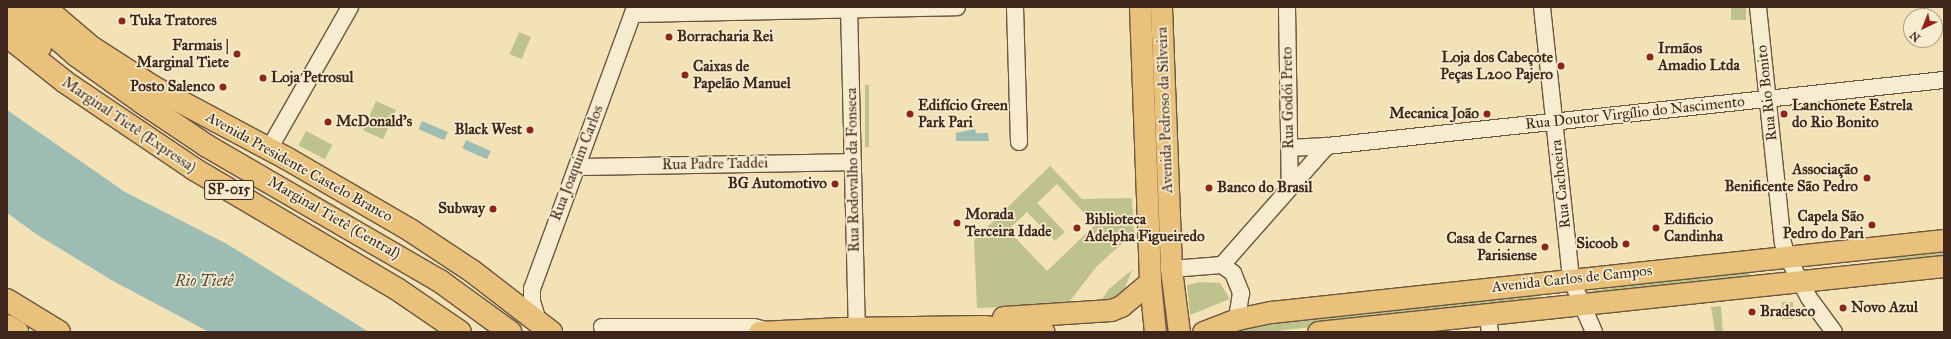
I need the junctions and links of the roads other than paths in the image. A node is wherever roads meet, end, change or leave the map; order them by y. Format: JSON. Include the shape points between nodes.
{"nodes":[{"id":1,"x":21,"y":7,"type":"edge"},
{"id":2,"x":44,"y":7,"type":"edge"},
{"id":3,"x":350,"y":7,"type":"edge"},
{"id":4,"x":956,"y":7,"type":"edge"},
{"id":5,"x":1015,"y":7,"type":"edge"},
{"id":6,"x":1140,"y":7,"type":"edge"},
{"id":7,"x":1161,"y":7,"type":"edge"},
{"id":8,"x":1287,"y":7,"type":"edge"},
{"id":9,"x":1542,"y":7,"type":"edge"},
{"id":10,"x":1758,"y":7,"type":"edge"},
{"id":11,"x":849,"y":8,"type":"edge"},
{"id":12,"x":634,"y":11,"type":"edge"},
{"id":13,"x":7,"y":15,"type":"edge"},
{"id":14,"x":7,"y":36,"type":"edge"},
{"id":15,"x":1944,"y":80,"type":"edge"},
{"id":16,"x":153,"y":87,"type":"junction"},
{"id":17,"x":1767,"y":99,"type":"junction"},
{"id":18,"x":1554,"y":122,"type":"junction"},
{"id":19,"x":1020,"y":142,"type":"dead end"},
{"id":20,"x":1327,"y":146,"type":"junction"},
{"id":21,"x":1289,"y":148,"type":"junction"},
{"id":22,"x":269,"y":149,"type":"junction"},
{"id":23,"x":853,"y":162,"type":"junction"},
{"id":24,"x":577,"y":167,"type":"junction"},
{"id":25,"x":194,"y":169,"type":"junction"},
{"id":26,"x":1290,"y":188,"type":"junction"},
{"id":27,"x":370,"y":238,"type":"junction"},
{"id":28,"x":1944,"y":240,"type":"edge"},
{"id":29,"x":1787,"y":256,"type":"junction"},
{"id":30,"x":1222,"y":265,"type":"junction"},
{"id":31,"x":1944,"y":266,"type":"edge"},
{"id":32,"x":1172,"y":269,"type":"junction"},
{"id":33,"x":1571,"y":279,"type":"junction"},
{"id":34,"x":1799,"y":281,"type":"junction"},
{"id":35,"x":1150,"y":282,"type":"junction"},
{"id":36,"x":7,"y":300,"type":"edge"},
{"id":37,"x":1580,"y":304,"type":"junction"},
{"id":38,"x":1237,"y":319,"type":"junction"},
{"id":39,"x":1488,"y":323,"type":"edge"},
{"id":40,"x":7,"y":326,"type":"edge"},
{"id":41,"x":545,"y":326,"type":"edge"},
{"id":42,"x":983,"y":326,"type":"junction"},
{"id":43,"x":602,"y":327,"type":"dead end"},
{"id":44,"x":699,"y":330,"type":"edge"},
{"id":45,"x":856,"y":330,"type":"edge"},
{"id":46,"x":1361,"y":330,"type":"edge"},
{"id":47,"x":762,"y":331,"type":"edge"},
{"id":48,"x":17,"y":332,"type":"edge"},
{"id":49,"x":59,"y":332,"type":"edge"},
{"id":50,"x":460,"y":332,"type":"edge"},
{"id":51,"x":510,"y":332,"type":"edge"},
{"id":52,"x":1044,"y":332,"type":"edge"},
{"id":53,"x":1155,"y":332,"type":"edge"},
{"id":54,"x":1179,"y":332,"type":"edge"},
{"id":55,"x":1203,"y":332,"type":"edge"},
{"id":56,"x":1318,"y":332,"type":"edge"},
{"id":57,"x":1594,"y":332,"type":"edge"},
{"id":58,"x":1834,"y":332,"type":"edge"}],
"edges":[{"from":1,"to":27,"type":"highway","name":"Marginal Tietê (Central)","via":[[76,55],[207,146]]},
{"from":2,"to":16,"type":"highway","name":"Avenida Presidente Castelo Branco","via":[[91,47]]},
{"from":3,"to":22,"type":"street"},
{"from":4,"to":11,"type":"street"},
{"from":5,"to":19,"type":"street"},
{"from":6,"to":35,"type":"main road","name":"Avenida Pedroso da Silveira"},
{"from":7,"to":32,"type":"main road","name":"Avenida Pedroso da Silveira"},
{"from":8,"to":21,"type":"street","name":"Rua Godói Preto"},
{"from":9,"to":18,"type":"street","name":"Rua Cachoeira"},
{"from":10,"to":17,"type":"street","name":"Rua Rio Bonito"},
{"from":11,"to":12,"type":"street"},
{"from":11,"to":23,"type":"street","name":"Rua Rodovalho da Fonseca"},
{"from":12,"to":24,"type":"street","name":"Rua Joaquim Carlos"},
{"from":13,"to":25,"type":"highway","via":[[53,59],[177,148]]},
{"from":14,"to":25,"type":"highway","name":"Marginal Tietê (Expressa)","number":"SP-015","via":[[65,82]]},
{"from":15,"to":17,"type":"street","name":"Rua Doutor Virgílio do Nascimento"},
{"from":16,"to":22,"type":"highway","name":"Avenida Presidente Castelo Branco"},
{"from":16,"to":27,"type":"highway","via":[[179,112],[356,222]]},
{"from":17,"to":18,"type":"street","name":"Rua Doutor Virgílio do Nascimento"},
{"from":17,"to":29,"type":"street","name":"Rua Rio Bonito","via":[[1783,243]]},
{"from":18,"to":20,"type":"street","name":"Rua Doutor Virgílio do Nascimento"},
{"from":18,"to":33,"type":"street","name":"Rua Cachoeira"},
{"from":20,"to":21,"type":"street","name":"Rua Doutor Virgílio do Nascimento"},
{"from":20,"to":26,"type":"street"},
{"from":21,"to":26,"type":"street","name":"Rua Godói Preto"},
{"from":22,"to":41,"type":"highway","name":"Avenida Presidente Castelo Branco","via":[[410,230],[472,271]]},
{"from":23,"to":24,"type":"street","name":"Rua Padre Taddei"},
{"from":23,"to":45,"type":"street","name":"Rua Rodovalho da Fonseca"},
{"from":24,"to":41,"type":"street","name":"Rua Joaquim Carlos","via":[[532,289],[533,306]]},
{"from":25,"to":50,"type":"highway","name":"Marginal Tietê (Expressa)","number":"SP-015","via":[[397,289]]},
{"from":26,"to":30,"type":"street"},
{"from":27,"to":51,"type":"highway","name":"Marginal Tietê (Central)","via":[[440,281]]},
{"from":28,"to":29,"type":"main road","name":"Avenida Carlos de Campos"},
{"from":29,"to":33,"type":"main road","name":"Avenida Carlos de Campos"},
{"from":29,"to":34,"type":"street","name":"Rua Rio Bonito"},
{"from":30,"to":32,"type":"street"},
{"from":30,"to":38,"type":"street","via":[[1233,273],[1240,286]]},
{"from":31,"to":34,"type":"main road","name":"Avenida Carlos de Campos"},
{"from":32,"to":54,"type":"main road","name":"Avenida Pedroso da Silveira"},
{"from":33,"to":37,"type":"street","name":"Rua Cachoeira"},
{"from":33,"to":38,"type":"main road","name":"Avenida Carlos de Campos","via":[[1271,312]]},
{"from":34,"to":37,"type":"main road","name":"Avenida Carlos de Campos"},
{"from":34,"to":58,"type":"street","name":"Rua Rio Bonito"},
{"from":35,"to":42,"type":"main road","via":[[1111,310],[1001,317]]},
{"from":35,"to":53,"type":"main road","name":"Avenida Pedroso da Silveira"},
{"from":36,"to":49,"type":"highway"},
{"from":37,"to":39,"type":"main road","name":"Avenida Carlos de Campos"},
{"from":37,"to":57,"type":"street","name":"Rua Cachoeira"},
{"from":38,"to":55,"type":"main road","name":"Avenida Carlos de Campos"},
{"from":39,"to":46,"type":"main road","name":"Avenida Carlos de Campos"},
{"from":40,"to":48,"type":"highway"},
{"from":42,"to":45,"type":"main road"},
{"from":42,"to":52,"type":"main road"},
{"from":43,"to":44,"type":"street"},
{"from":44,"to":47,"type":"street","via":[[754,327]]},
{"from":45,"to":47,"type":"main road"},
{"from":46,"to":56,"type":"main road","name":"Avenida Carlos de Campos"}]}
